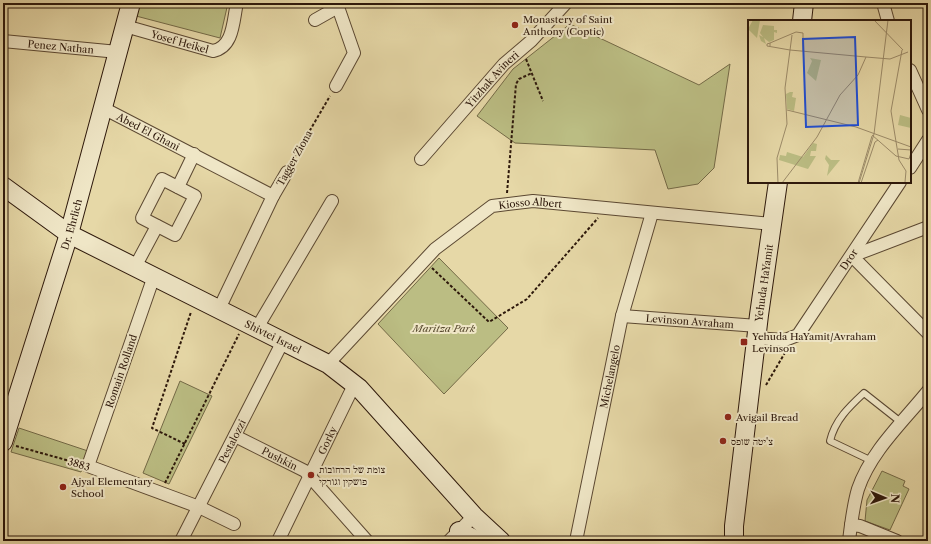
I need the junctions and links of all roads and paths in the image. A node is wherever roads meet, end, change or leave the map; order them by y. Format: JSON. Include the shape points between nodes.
{"nodes":[{"id":1,"x":131,"y":3,"type":"edge"},
{"id":2,"x":237,"y":3,"type":"edge"},
{"id":3,"x":566,"y":3,"type":"edge"},
{"id":4,"x":804,"y":3,"type":"edge"},
{"id":5,"x":883,"y":3,"type":"edge"},
{"id":6,"x":339,"y":5,"type":"edge"},
{"id":7,"x":315,"y":20,"type":"dead end"},
{"id":8,"x":802,"y":20,"type":"edge"},
{"id":9,"x":888,"y":20,"type":"edge"},
{"id":10,"x":125,"y":26,"type":"junction"},
{"id":11,"x":3,"y":41,"type":"edge"},
{"id":12,"x":522,"y":49,"type":"junction"},
{"id":13,"x":118,"y":52,"type":"junction"},
{"id":14,"x":911,"y":72,"type":"edge"},
{"id":15,"x":532,"y":73,"type":"junction"},
{"id":16,"x":336,"y":86,"type":"joint"},
{"id":17,"x":543,"y":101,"type":"dead end"},
{"id":18,"x":103,"y":108,"type":"junction"},
{"id":19,"x":928,"y":110,"type":"edge"},
{"id":20,"x":926,"y":148,"type":"edge"},
{"id":21,"x":194,"y":154,"type":"junction"},
{"id":22,"x":421,"y":159,"type":"dead end"},
{"id":23,"x":911,"y":167,"type":"edge"},
{"id":24,"x":287,"y":172,"type":"joint"},
{"id":25,"x":778,"y":183,"type":"edge"},
{"id":26,"x":899,"y":183,"type":"edge"},
{"id":27,"x":3,"y":186,"type":"edge"},
{"id":28,"x":178,"y":187,"type":"junction"},
{"id":29,"x":273,"y":196,"type":"junction"},
{"id":30,"x":332,"y":202,"type":"dead end"},
{"id":31,"x":506,"y":205,"type":"junction"},
{"id":32,"x":76,"y":208,"type":"junction"},
{"id":33,"x":607,"y":208,"type":"junction"},
{"id":34,"x":652,"y":213,"type":"junction"},
{"id":35,"x":49,"y":218,"type":"junction"},
{"id":36,"x":772,"y":224,"type":"junction"},
{"id":37,"x":157,"y":226,"type":"junction"},
{"id":38,"x":928,"y":227,"type":"edge"},
{"id":39,"x":69,"y":234,"type":"junction"},
{"id":40,"x":852,"y":256,"type":"junction"},
{"id":41,"x":424,"y":261,"type":"junction"},
{"id":42,"x":135,"y":266,"type":"junction"},
{"id":43,"x":154,"y":276,"type":"junction"},
{"id":44,"x":196,"y":298,"type":"junction"},
{"id":45,"x":218,"y":309,"type":"junction"},
{"id":46,"x":622,"y":316,"type":"junction"},
{"id":47,"x":251,"y":325,"type":"junction"},
{"id":48,"x":757,"y":332,"type":"junction"},
{"id":49,"x":928,"y":333,"type":"edge"},
{"id":50,"x":795,"y":336,"type":"junction"},
{"id":51,"x":283,"y":341,"type":"junction"},
{"id":52,"x":328,"y":364,"type":"junction"},
{"id":53,"x":355,"y":383,"type":"junction"},
{"id":54,"x":750,"y":391,"type":"junction"},
{"id":55,"x":928,"y":391,"type":"edge"},
{"id":56,"x":902,"y":423,"type":"junction"},
{"id":57,"x":235,"y":436,"type":"junction"},
{"id":58,"x":3,"y":442,"type":"edge"},
{"id":59,"x":185,"y":444,"type":"junction"},
{"id":60,"x":872,"y":461,"type":"junction"},
{"id":61,"x":88,"y":466,"type":"junction"},
{"id":62,"x":310,"y":477,"type":"junction"},
{"id":63,"x":160,"y":493,"type":"junction"},
{"id":64,"x":199,"y":507,"type":"junction"},
{"id":65,"x":474,"y":516,"type":"junction"},
{"id":66,"x":234,"y":524,"type":"dead end"},
{"id":67,"x":851,"y":525,"type":"junction"},
{"id":68,"x":454,"y":536,"type":"edge"},
{"id":69,"x":733,"y":536,"type":"edge"},
{"id":70,"x":181,"y":541,"type":"edge"},
{"id":71,"x":278,"y":541,"type":"edge"},
{"id":72,"x":367,"y":541,"type":"edge"},
{"id":73,"x":478,"y":541,"type":"edge"},
{"id":74,"x":501,"y":541,"type":"edge"},
{"id":75,"x":576,"y":541,"type":"edge"},
{"id":76,"x":849,"y":541,"type":"edge"},
{"id":77,"x":897,"y":541,"type":"edge"}],
"edges":[{"from":1,"to":10,"type":"street","name":"Dr. Ehrlich"},
{"from":2,"to":10,"type":"street","name":"Yosef Heikel","via":[[230,37],[220,50],[213,51]]},
{"from":3,"to":12,"type":"street","name":"Yitzhak Avineri"},
{"from":4,"to":8,"type":"street"},
{"from":5,"to":9,"type":"street"},
{"from":6,"to":7,"type":"street"},
{"from":6,"to":16,"type":"street","via":[[354,53]]},
{"from":10,"to":13,"type":"street","name":"Dr. Ehrlich"},
{"from":11,"to":13,"type":"street","name":"Penez Nathan"},
{"from":12,"to":15,"type":"path"},
{"from":12,"to":22,"type":"street","name":"Yitzhak Avineri","via":[[504,64]]},
{"from":13,"to":18,"type":"street","name":"Dr. Ehrlich"},
{"from":14,"to":19,"type":"street"},
{"from":15,"to":17,"type":"path"},
{"from":15,"to":31,"type":"path","via":[[516,84]]},
{"from":16,"to":24,"type":"path","name":"Tagger Ziona"},
{"from":18,"to":21,"type":"street","name":"Abed El Ghani"},
{"from":18,"to":32,"type":"street","name":"Dr. Ehrlich"},
{"from":20,"to":23,"type":"street"},
{"from":21,"to":28,"type":"street"},
{"from":21,"to":29,"type":"street","name":"Abed El Ghani"},
{"from":24,"to":29,"type":"street","name":"Tagger Ziona"},
{"from":25,"to":36,"type":"street","name":"Yehuda HaYamit"},
{"from":26,"to":40,"type":"street","name":"Dror"},
{"from":27,"to":35,"type":"street","name":"Shivtei Israel"},
{"from":28,"to":37,"type":"street","via":[[162,179],[142,218]]},
{"from":28,"to":37,"type":"street","via":[[195,196],[175,235]]},
{"from":29,"to":45,"type":"street","name":"Tagger Ziona"},
{"from":30,"to":47,"type":"street"},
{"from":31,"to":33,"type":"street","name":"Kiosso Albert","via":[[533,201]]},
{"from":31,"to":41,"type":"street","name":"Kiosso Albert","via":[[492,206],[435,249]]},
{"from":32,"to":35,"type":"street","via":[[63,217]]},
{"from":32,"to":39,"type":"street","name":"Dr. Ehrlich"},
{"from":33,"to":34,"type":"street","name":"Kiosso Albert"},
{"from":33,"to":41,"type":"path","via":[[527,299],[489,322]]},
{"from":34,"to":36,"type":"street","name":"Kiosso Albert"},
{"from":34,"to":46,"type":"street","name":"Michelangelo"},
{"from":35,"to":39,"type":"street","name":"Shivtei Israel"},
{"from":36,"to":48,"type":"street","name":"Yehuda HaYamit"},
{"from":37,"to":42,"type":"street"},
{"from":38,"to":40,"type":"street"},
{"from":39,"to":42,"type":"street","name":"Shivtei Israel"},
{"from":39,"to":58,"type":"street","name":"Dr. Ehrlich"},
{"from":40,"to":49,"type":"street"},
{"from":40,"to":50,"type":"street","name":"Dror"},
{"from":41,"to":52,"type":"street","name":"Kiosso Albert"},
{"from":42,"to":43,"type":"street","name":"Shivtei Israel"},
{"from":43,"to":44,"type":"street","name":"Shivtei Israel"},
{"from":43,"to":61,"type":"street","name":"Romain Rolland"},
{"from":44,"to":45,"type":"street","name":"Shivtei Israel"},
{"from":44,"to":59,"type":"path","via":[[152,428]]},
{"from":45,"to":47,"type":"street","name":"Shivtei Israel"},
{"from":46,"to":48,"type":"street","name":"Levinson Avraham"},
{"from":46,"to":75,"type":"street","name":"Michelangelo"},
{"from":47,"to":51,"type":"street","name":"Shivtei Israel"},
{"from":47,"to":59,"type":"path"},
{"from":48,"to":50,"type":"street","via":[[785,340]]},
{"from":48,"to":54,"type":"street","name":"Yehuda HaYamit"},
{"from":50,"to":54,"type":"path","via":[[763,391]]},
{"from":51,"to":52,"type":"street","name":"Shivtei Israel"},
{"from":51,"to":57,"type":"street","name":"Pestalozzi"},
{"from":52,"to":53,"type":"street","name":"Shivtei Israel"},
{"from":53,"to":62,"type":"street","name":"Gorky"},
{"from":53,"to":65,"type":"street","name":"Shivtei Israel"},
{"from":54,"to":69,"type":"street","name":"Yehuda HaYamit"},
{"from":55,"to":56,"type":"street"},
{"from":56,"to":60,"type":"street"},
{"from":56,"to":60,"type":"lane","via":[[864,393],[848,408],[833,430],[830,441]]},
{"from":57,"to":62,"type":"street","name":"Pushkin","via":[[305,471]]},
{"from":57,"to":64,"type":"street","name":"Pestalozzi"},
{"from":58,"to":61,"type":"path","name":"3883"},
{"from":59,"to":63,"type":"path"},
{"from":60,"to":67,"type":"street","via":[[859,488]]},
{"from":61,"to":63,"type":"street","name":"3883"},
{"from":62,"to":71,"type":"street","name":"Gorky"},
{"from":62,"to":72,"type":"street","name":"Pushkin"},
{"from":63,"to":64,"type":"street","name":"3883"},
{"from":64,"to":66,"type":"street","name":"3883"},
{"from":64,"to":70,"type":"street","name":"Pestalozzi"},
{"from":65,"to":68,"type":"street"},
{"from":65,"to":74,"type":"street","name":"Shivtei Israel"},
{"from":67,"to":76,"type":"street"},
{"from":67,"to":77,"type":"street","via":[[860,526]]},
{"from":68,"to":73,"type":"street"}]}
